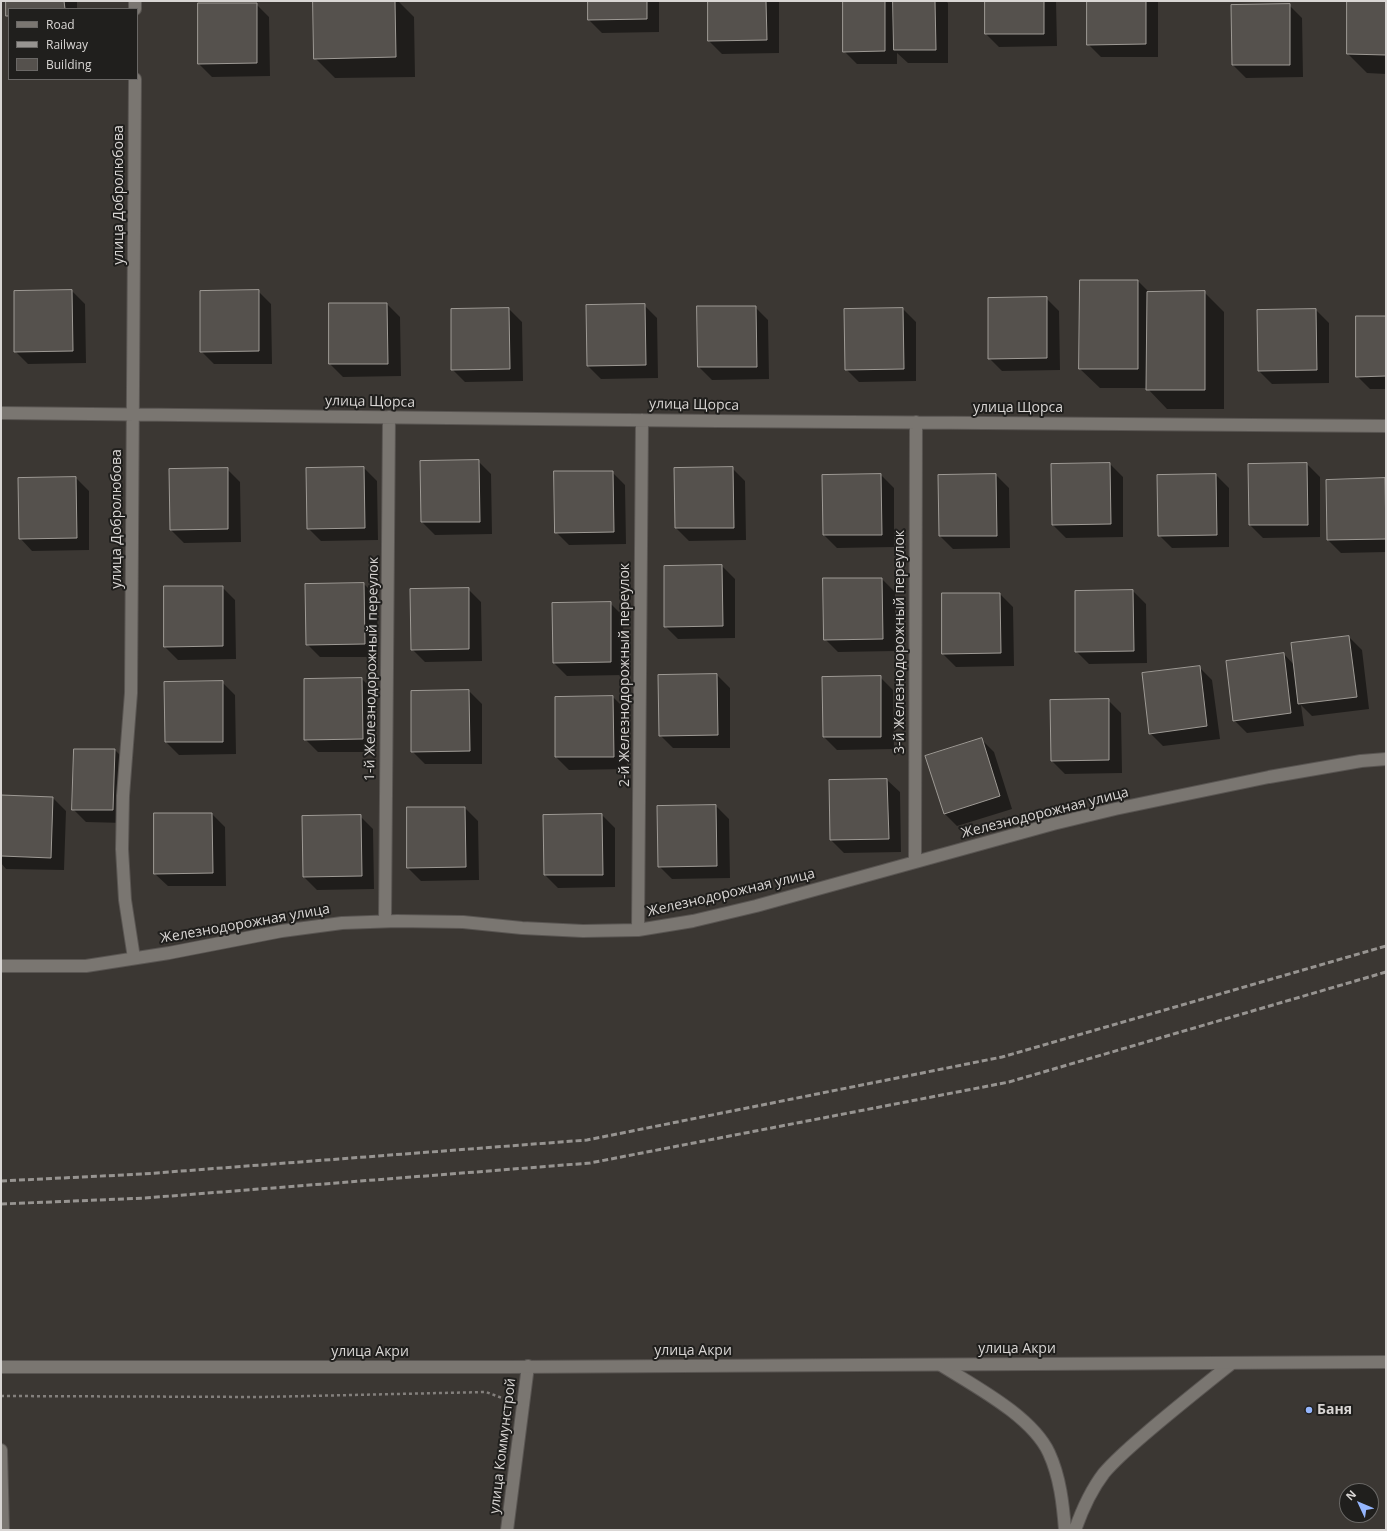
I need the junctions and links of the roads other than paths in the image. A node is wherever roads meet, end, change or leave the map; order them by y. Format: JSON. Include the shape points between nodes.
{"nodes":[{"id":1,"x":135,"y":80,"type":"edge"},
{"id":2,"x":1,"y":413,"type":"edge"},
{"id":3,"x":133,"y":414,"type":"junction"},
{"id":4,"x":390,"y":417,"type":"junction"},
{"id":5,"x":642,"y":420,"type":"junction"},
{"id":6,"x":916,"y":422,"type":"junction"},
{"id":7,"x":1386,"y":426,"type":"edge"},
{"id":8,"x":1386,"y":758,"type":"edge"},
{"id":9,"x":915,"y":862,"type":"junction"},
{"id":10,"x":385,"y":921,"type":"junction"},
{"id":11,"x":638,"y":930,"type":"junction"},
{"id":12,"x":134,"y":958,"type":"junction"},
{"id":13,"x":1,"y":966,"type":"edge"},
{"id":14,"x":1386,"y":1362,"type":"edge"},
{"id":15,"x":941,"y":1364,"type":"junction"},
{"id":16,"x":1232,"y":1364,"type":"junction"},
{"id":17,"x":528,"y":1366,"type":"junction"},
{"id":18,"x":1,"y":1367,"type":"edge"},
{"id":19,"x":1,"y":1450,"type":"edge"},
{"id":20,"x":3,"y":1530,"type":"edge"},
{"id":21,"x":507,"y":1530,"type":"edge"},
{"id":22,"x":1066,"y":1530,"type":"edge"},
{"id":23,"x":1075,"y":1530,"type":"edge"}],
"edges":[{"from":1,"to":3,"type":"street","name":"улица Добролюбова"},
{"from":2,"to":3,"type":"street","name":"улица Щорса"},
{"from":3,"to":4,"type":"street","name":"улица Щорса"},
{"from":3,"to":12,"type":"street","name":"улица Добролюбова","via":[[131,693],[123,796],[122,849],[125,900]]},
{"from":4,"to":5,"type":"street","name":"улица Щорса"},
{"from":4,"to":10,"type":"street","name":"1-й Железнодорожный переулок"},
{"from":5,"to":6,"type":"street","name":"улица Щорса"},
{"from":5,"to":11,"type":"street","name":"2-й Железнодорожный переулок"},
{"from":6,"to":7,"type":"street","name":"улица Щорса"},
{"from":6,"to":9,"type":"street","name":"3-й Железнодорожный переулок"},
{"from":8,"to":9,"type":"street","name":"Железнодорожная улица","via":[[1269,777],[1115,809]]},
{"from":9,"to":11,"type":"street","name":"Железнодорожная улица","via":[[756,906],[693,921]]},
{"from":10,"to":11,"type":"street","name":"Железнодорожная улица","via":[[463,922],[583,931]]},
{"from":10,"to":12,"type":"street","name":"Железнодорожная улица","via":[[342,923],[282,931]]},
{"from":12,"to":13,"type":"street","name":"Железнодорожная улица","via":[[86,966]]},
{"from":14,"to":16,"type":"street","name":"улица Акри"},
{"from":15,"to":16,"type":"street","name":"улица Акри"},
{"from":15,"to":17,"type":"street","name":"улица Акри"},
{"from":15,"to":22,"type":"street","via":[[1000,1402],[1036,1433],[1048,1451],[1057,1474]]},
{"from":16,"to":23,"type":"street","via":[[1173,1410],[1104,1473],[1091,1492]]},
{"from":17,"to":18,"type":"street","name":"улица Акри"},
{"from":17,"to":21,"type":"street","name":"улица Коммунстрой"},
{"from":19,"to":20,"type":"street"}]}
